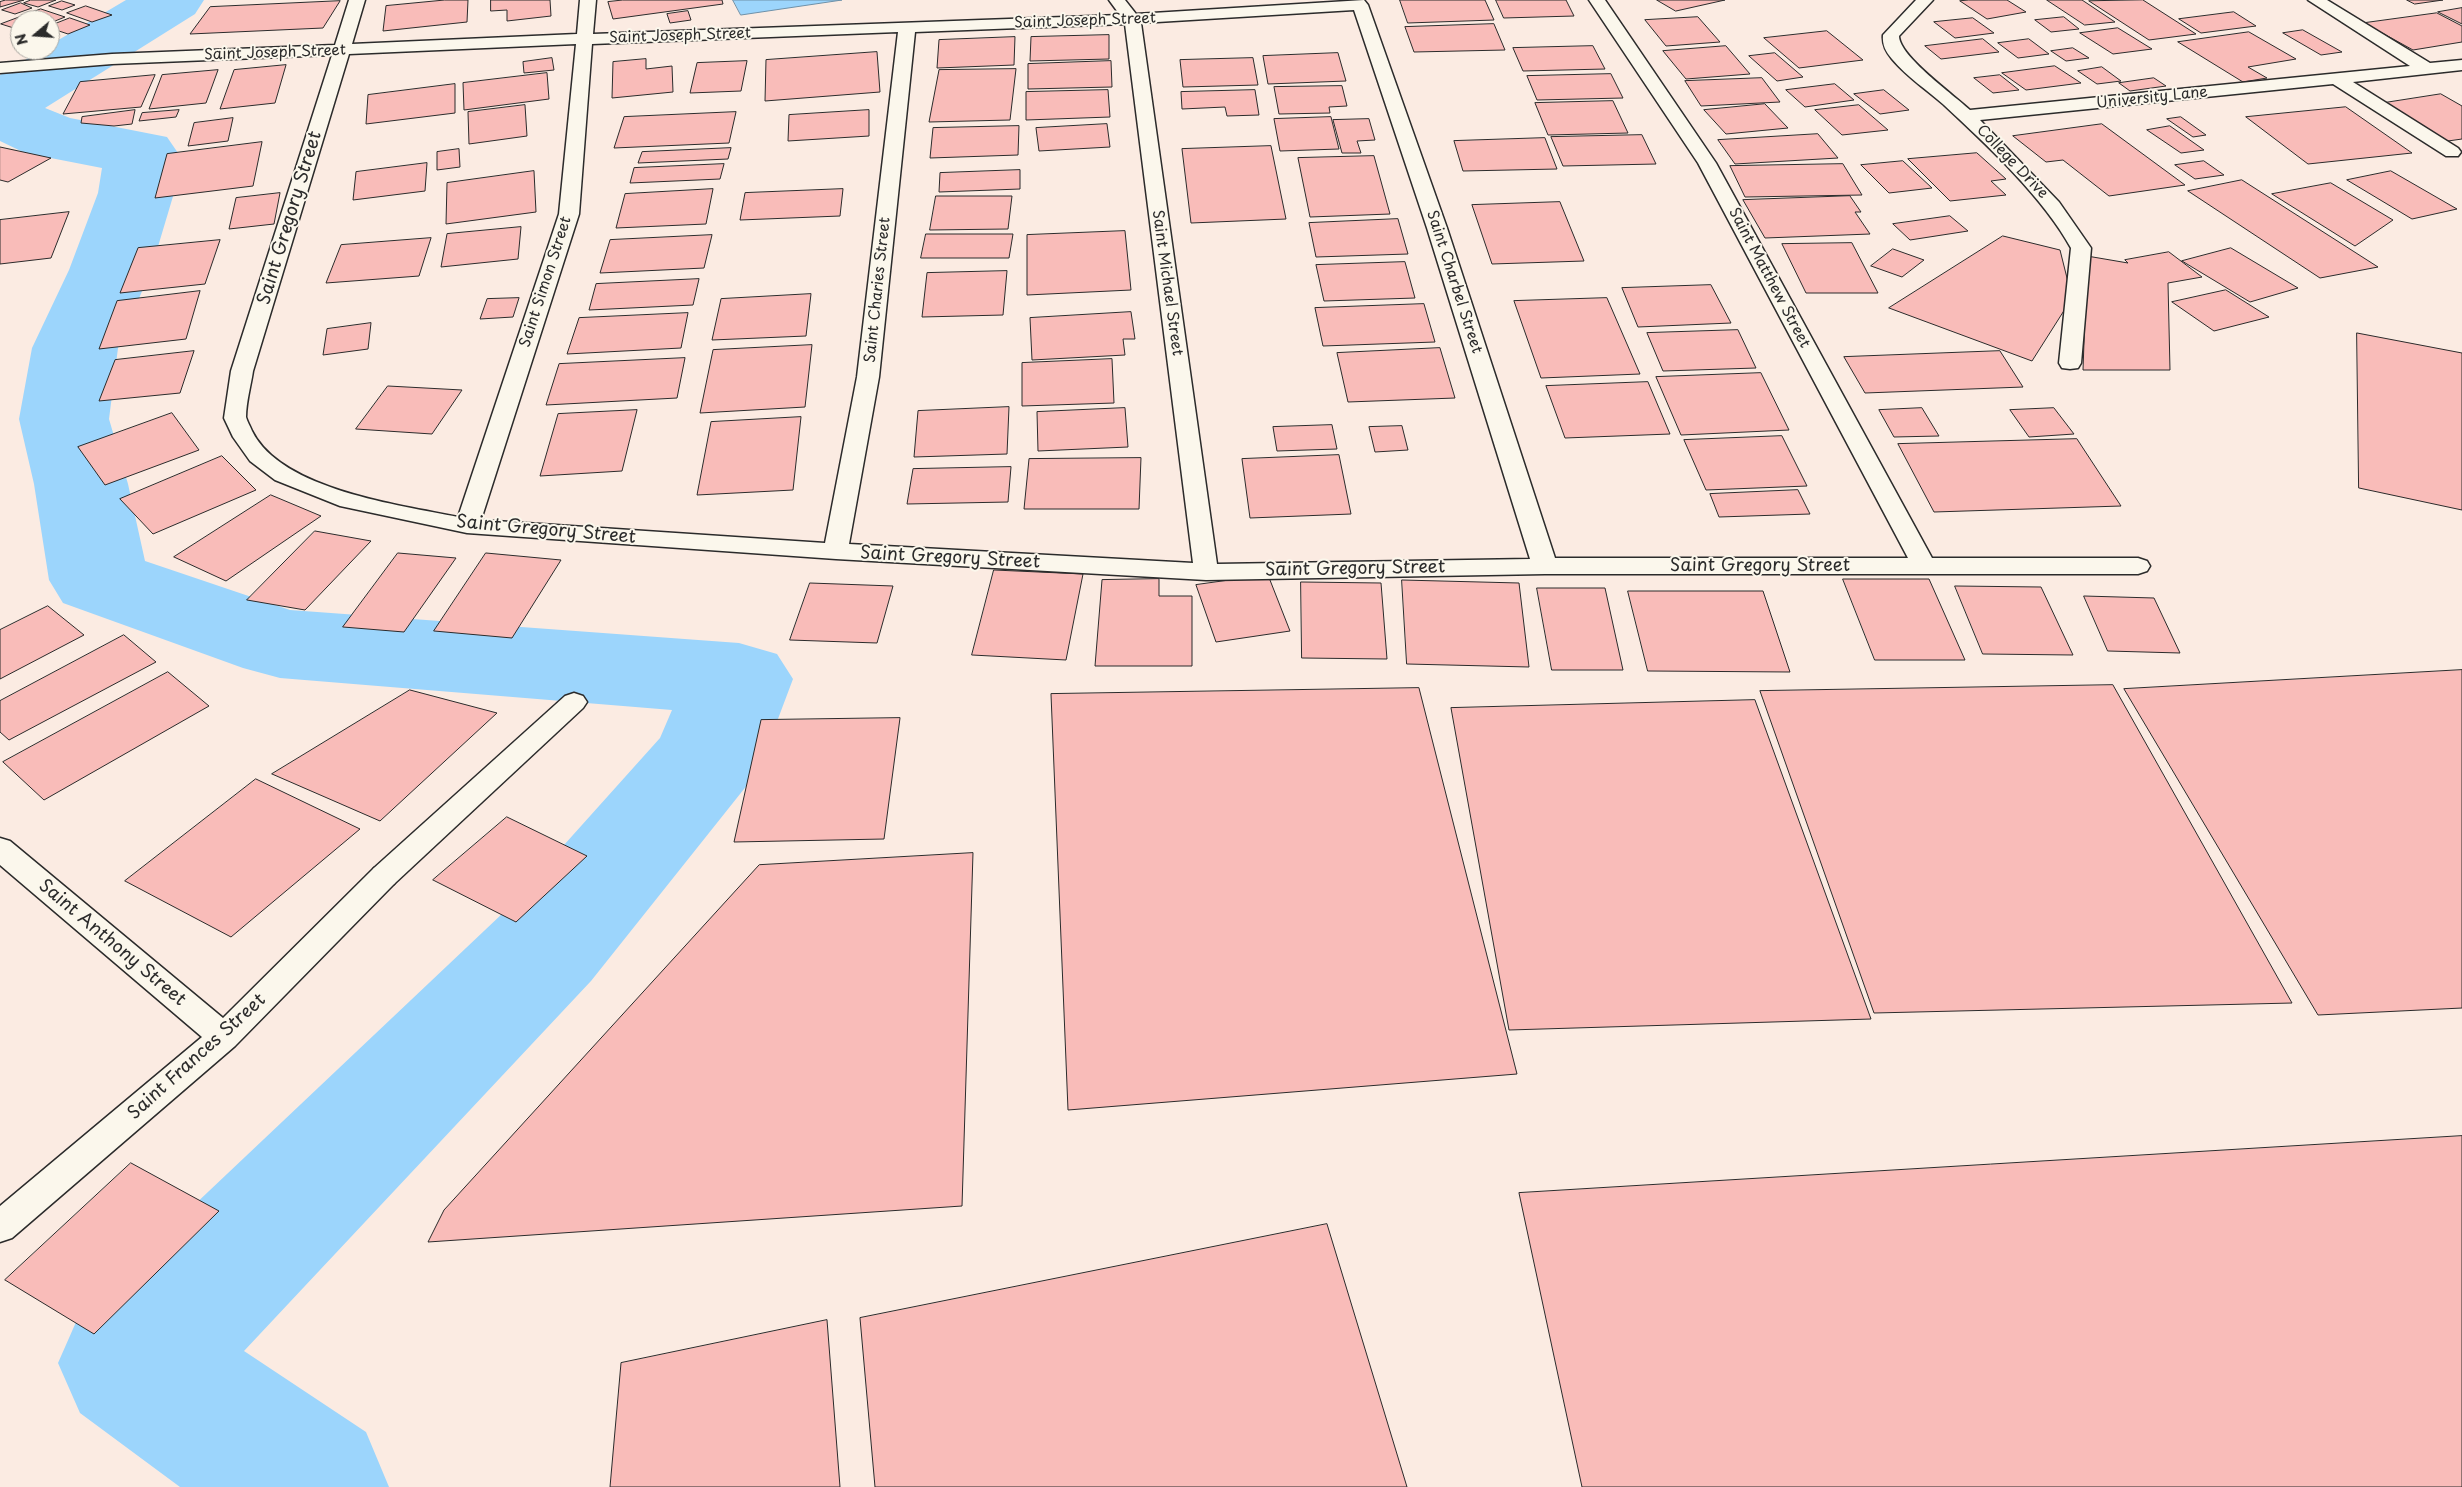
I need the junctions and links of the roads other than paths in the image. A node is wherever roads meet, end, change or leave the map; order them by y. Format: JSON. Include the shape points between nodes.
{"nodes":[{"id":1,"x":357,"y":0,"type":"edge"},
{"id":2,"x":588,"y":0,"type":"edge"},
{"id":3,"x":1117,"y":0,"type":"edge"},
{"id":4,"x":1598,"y":0,"type":"edge"},
{"id":5,"x":1925,"y":0,"type":"edge"},
{"id":6,"x":2316,"y":0,"type":"edge"},
{"id":7,"x":1358,"y":2,"type":"edge"},
{"id":8,"x":1132,"y":19,"type":"junction"},
{"id":9,"x":908,"y":28,"type":"junction"},
{"id":10,"x":585,"y":39,"type":"junction"},
{"id":11,"x":341,"y":50,"type":"junction"},
{"id":12,"x":2462,"y":65,"type":"edge"},
{"id":13,"x":2,"y":68,"type":"edge"},
{"id":14,"x":2427,"y":69,"type":"junction"},
{"id":15,"x":2336,"y":79,"type":"junction"},
{"id":16,"x":1968,"y":116,"type":"junction"},
{"id":17,"x":2452,"y":152,"type":"dead end"},
{"id":18,"x":2070,"y":363,"type":"dead end"},
{"id":19,"x":467,"y":526,"type":"junction"},
{"id":20,"x":836,"y":551,"type":"junction"},
{"id":21,"x":1545,"y":566,"type":"junction"},
{"id":22,"x":1924,"y":566,"type":"junction"},
{"id":23,"x":2138,"y":566,"type":"dead end"},
{"id":24,"x":1206,"y":572,"type":"junction"},
{"id":25,"x":574,"y":702,"type":"dead end"},
{"id":26,"x":0,"y":849,"type":"edge"},
{"id":27,"x":224,"y":1037,"type":"junction"},
{"id":28,"x":0,"y":1226,"type":"edge"}],
"edges":[{"from":1,"to":11,"type":"street","name":"Saint Gregory Street"},
{"from":2,"to":10,"type":"street","name":"Saint Simon Street"},
{"from":3,"to":8,"type":"street"},
{"from":4,"to":22,"type":"street","name":"Saint Matthew Street","via":[[1707,163]]},
{"from":5,"to":16,"type":"street","name":"College Drive","via":[[1895,29],[1890,41],[1904,62]]},
{"from":6,"to":14,"type":"street"},
{"from":7,"to":8,"type":"street","name":"Saint Joseph Street"},
{"from":7,"to":21,"type":"street","name":"Saint Charbel Street","via":[[1437,228]]},
{"from":8,"to":9,"type":"street","name":"Saint Joseph Street"},
{"from":8,"to":24,"type":"street","name":"Saint Michael Street"},
{"from":9,"to":10,"type":"street","name":"Saint Joseph Street"},
{"from":9,"to":20,"type":"street","name":"Saint Charies Street","via":[[868,377]]},
{"from":10,"to":11,"type":"street","name":"Saint Joseph Street"},
{"from":10,"to":19,"type":"street","name":"Saint Simon Street","via":[[569,214]]},
{"from":11,"to":13,"type":"street","name":"Saint Joseph Street","via":[[112,59]]},
{"from":11,"to":19,"type":"street","name":"Saint Gregory Street","via":[[242,371],[235,418],[258,456],[283,475],[348,501]]},
{"from":12,"to":14,"type":"street","name":"University Lane"},
{"from":14,"to":15,"type":"street","name":"University Lane"},
{"from":15,"to":16,"type":"street","name":"University Lane"},
{"from":15,"to":17,"type":"street"},
{"from":16,"to":18,"type":"street","name":"College Drive","via":[[2051,203],[2081,248]]},
{"from":19,"to":20,"type":"street","name":"Saint Gregory Street"},
{"from":20,"to":24,"type":"street","name":"Saint Gregory Street"},
{"from":21,"to":22,"type":"street","name":"Saint Gregory Street"},
{"from":21,"to":24,"type":"street","name":"Saint Gregory Street"},
{"from":22,"to":23,"type":"street","name":"Saint Gregory Street"},
{"from":25,"to":27,"type":"street","name":"Saint Frances Street","via":[[384,876]]},
{"from":26,"to":27,"type":"street","name":"Saint Anthony Street"},
{"from":27,"to":28,"type":"street","name":"Saint Frances Street"}]}
